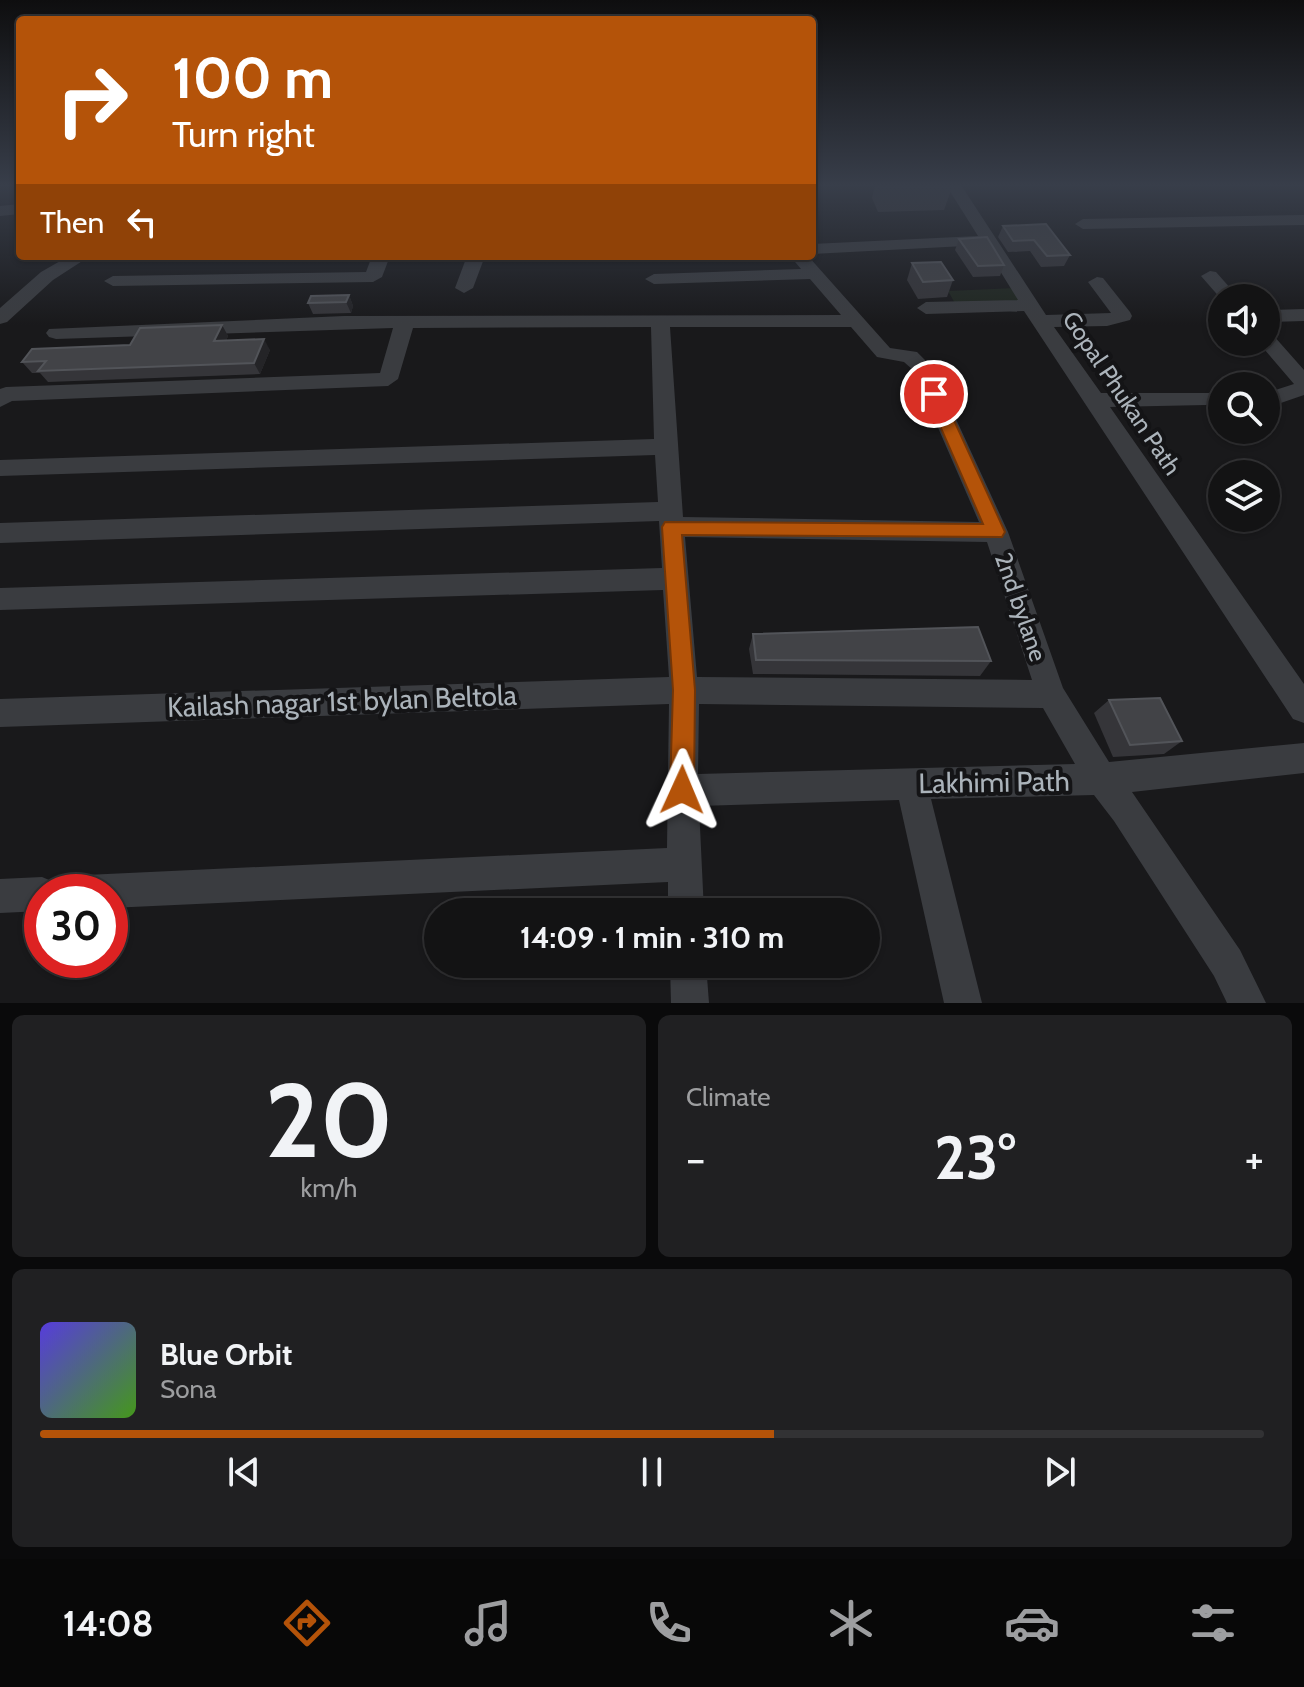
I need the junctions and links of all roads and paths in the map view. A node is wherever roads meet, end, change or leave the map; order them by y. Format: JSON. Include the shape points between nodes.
{"nodes":[{"id":1,"x":991,"y":232,"type":"joint"},
{"id":2,"x":816,"y":249,"type":"edge"},
{"id":3,"x":74,"y":260,"type":"edge"},
{"id":4,"x":379,"y":260,"type":"edge"},
{"id":5,"x":474,"y":260,"type":"edge"},
{"id":6,"x":807,"y":265,"type":"edge"},
{"id":7,"x":1210,"y":276,"type":"dead end"},
{"id":8,"x":654,"y":279,"type":"dead end"},
{"id":9,"x":113,"y":281,"type":"dead end"},
{"id":10,"x":1097,"y":282,"type":"dead end"},
{"id":11,"x":1217,"y":284,"type":"edge"},
{"id":12,"x":464,"y":288,"type":"dead end"},
{"id":13,"x":926,"y":308,"type":"dead end"},
{"id":14,"x":1036,"y":313,"type":"junction"},
{"id":15,"x":1304,"y":315,"type":"edge"},
{"id":16,"x":1280,"y":316,"type":"edge"},
{"id":17,"x":0,"y":318,"type":"edge"},
{"id":18,"x":405,"y":321,"type":"junction"},
{"id":19,"x":855,"y":321,"type":"junction"},
{"id":20,"x":660,"y":322,"type":"junction"},
{"id":21,"x":56,"y":333,"type":"dead end"},
{"id":22,"x":1280,"y":356,"type":"edge"},
{"id":23,"x":1304,"y":386,"type":"edge"},
{"id":24,"x":1280,"y":396,"type":"edge"},
{"id":25,"x":1206,"y":398,"type":"dead end"},
{"id":26,"x":0,"y":400,"type":"edge"},
{"id":27,"x":1097,"y":400,"type":"junction"},
{"id":28,"x":666,"y":447,"type":"junction"},
{"id":29,"x":0,"y":468,"type":"edge"},
{"id":30,"x":671,"y":519,"type":"junction"},
{"id":31,"x":996,"y":532,"type":"junction"},
{"id":32,"x":0,"y":533,"type":"edge"},
{"id":33,"x":676,"y":579,"type":"junction"},
{"id":34,"x":0,"y":599,"type":"edge"},
{"id":35,"x":684,"y":690,"type":"junction"},
{"id":36,"x":1051,"y":694,"type":"junction"},
{"id":37,"x":1304,"y":709,"type":"edge"},
{"id":38,"x":0,"y":713,"type":"edge"},
{"id":39,"x":1304,"y":758,"type":"edge"},
{"id":40,"x":1101,"y":779,"type":"junction"},
{"id":41,"x":911,"y":784,"type":"junction"},
{"id":42,"x":682,"y":790,"type":"junction"},
{"id":43,"x":685,"y":864,"type":"junction"},
{"id":44,"x":128,"y":890,"type":"edge"},
{"id":45,"x":24,"y":895,"type":"edge"},
{"id":46,"x":0,"y":896,"type":"edge"},
{"id":47,"x":686,"y":898,"type":"edge"},
{"id":48,"x":689,"y":978,"type":"edge"},
{"id":49,"x":690,"y":1003,"type":"edge"},
{"id":50,"x":963,"y":1003,"type":"edge"},
{"id":51,"x":1247,"y":1003,"type":"edge"}],
"edges":[{"from":1,"to":2,"type":"street"},
{"from":1,"to":14,"type":"street","name":"Gopal Phukan Path"},
{"from":3,"to":17,"type":"street","via":[[47,276]]},
{"from":4,"to":9,"type":"street","via":[[373,277]]},
{"from":5,"to":12,"type":"street"},
{"from":6,"to":8,"type":"street"},
{"from":6,"to":19,"type":"street","name":"2nd bylane"},
{"from":7,"to":11,"type":"street"},
{"from":10,"to":14,"type":"street","via":[[1123,316],[1107,320]]},
{"from":13,"to":14,"type":"street"},
{"from":14,"to":27,"type":"street","name":"Gopal Phukan Path"},
{"from":15,"to":16,"type":"street"},
{"from":18,"to":20,"type":"street"},
{"from":18,"to":21,"type":"street"},
{"from":18,"to":26,"type":"street","via":[[388,379],[6,394]]},
{"from":19,"to":20,"type":"street"},
{"from":19,"to":31,"type":"street","name":"2nd bylane","via":[[884,353],[910,357],[922,367]]},
{"from":20,"to":28,"type":"street"},
{"from":22,"to":23,"type":"street"},
{"from":23,"to":24,"type":"street"},
{"from":25,"to":27,"type":"street"},
{"from":27,"to":37,"type":"street","name":"Gopal Phukan Path"},
{"from":28,"to":29,"type":"street"},
{"from":28,"to":30,"type":"street"},
{"from":30,"to":31,"type":"street"},
{"from":30,"to":32,"type":"street"},
{"from":30,"to":33,"type":"street"},
{"from":31,"to":36,"type":"street","name":"2nd bylane"},
{"from":33,"to":34,"type":"street"},
{"from":33,"to":35,"type":"street"},
{"from":35,"to":36,"type":"street","name":"Kailash nagar 1st bylan Beltola"},
{"from":35,"to":38,"type":"street","name":"Kailash nagar 1st bylan Beltola"},
{"from":35,"to":42,"type":"street"},
{"from":36,"to":40,"type":"street","name":"2nd bylane"},
{"from":39,"to":40,"type":"street","name":"Lakhimi Path"},
{"from":40,"to":41,"type":"street","name":"Lakhimi Path"},
{"from":40,"to":51,"type":"street","name":"2nd bylane","via":[[1227,963]]},
{"from":41,"to":42,"type":"street","name":"Lakhimi Path"},
{"from":41,"to":50,"type":"street"},
{"from":42,"to":43,"type":"street"},
{"from":43,"to":44,"type":"street"},
{"from":43,"to":47,"type":"street"},
{"from":45,"to":46,"type":"street"},
{"from":48,"to":49,"type":"street"}]}
